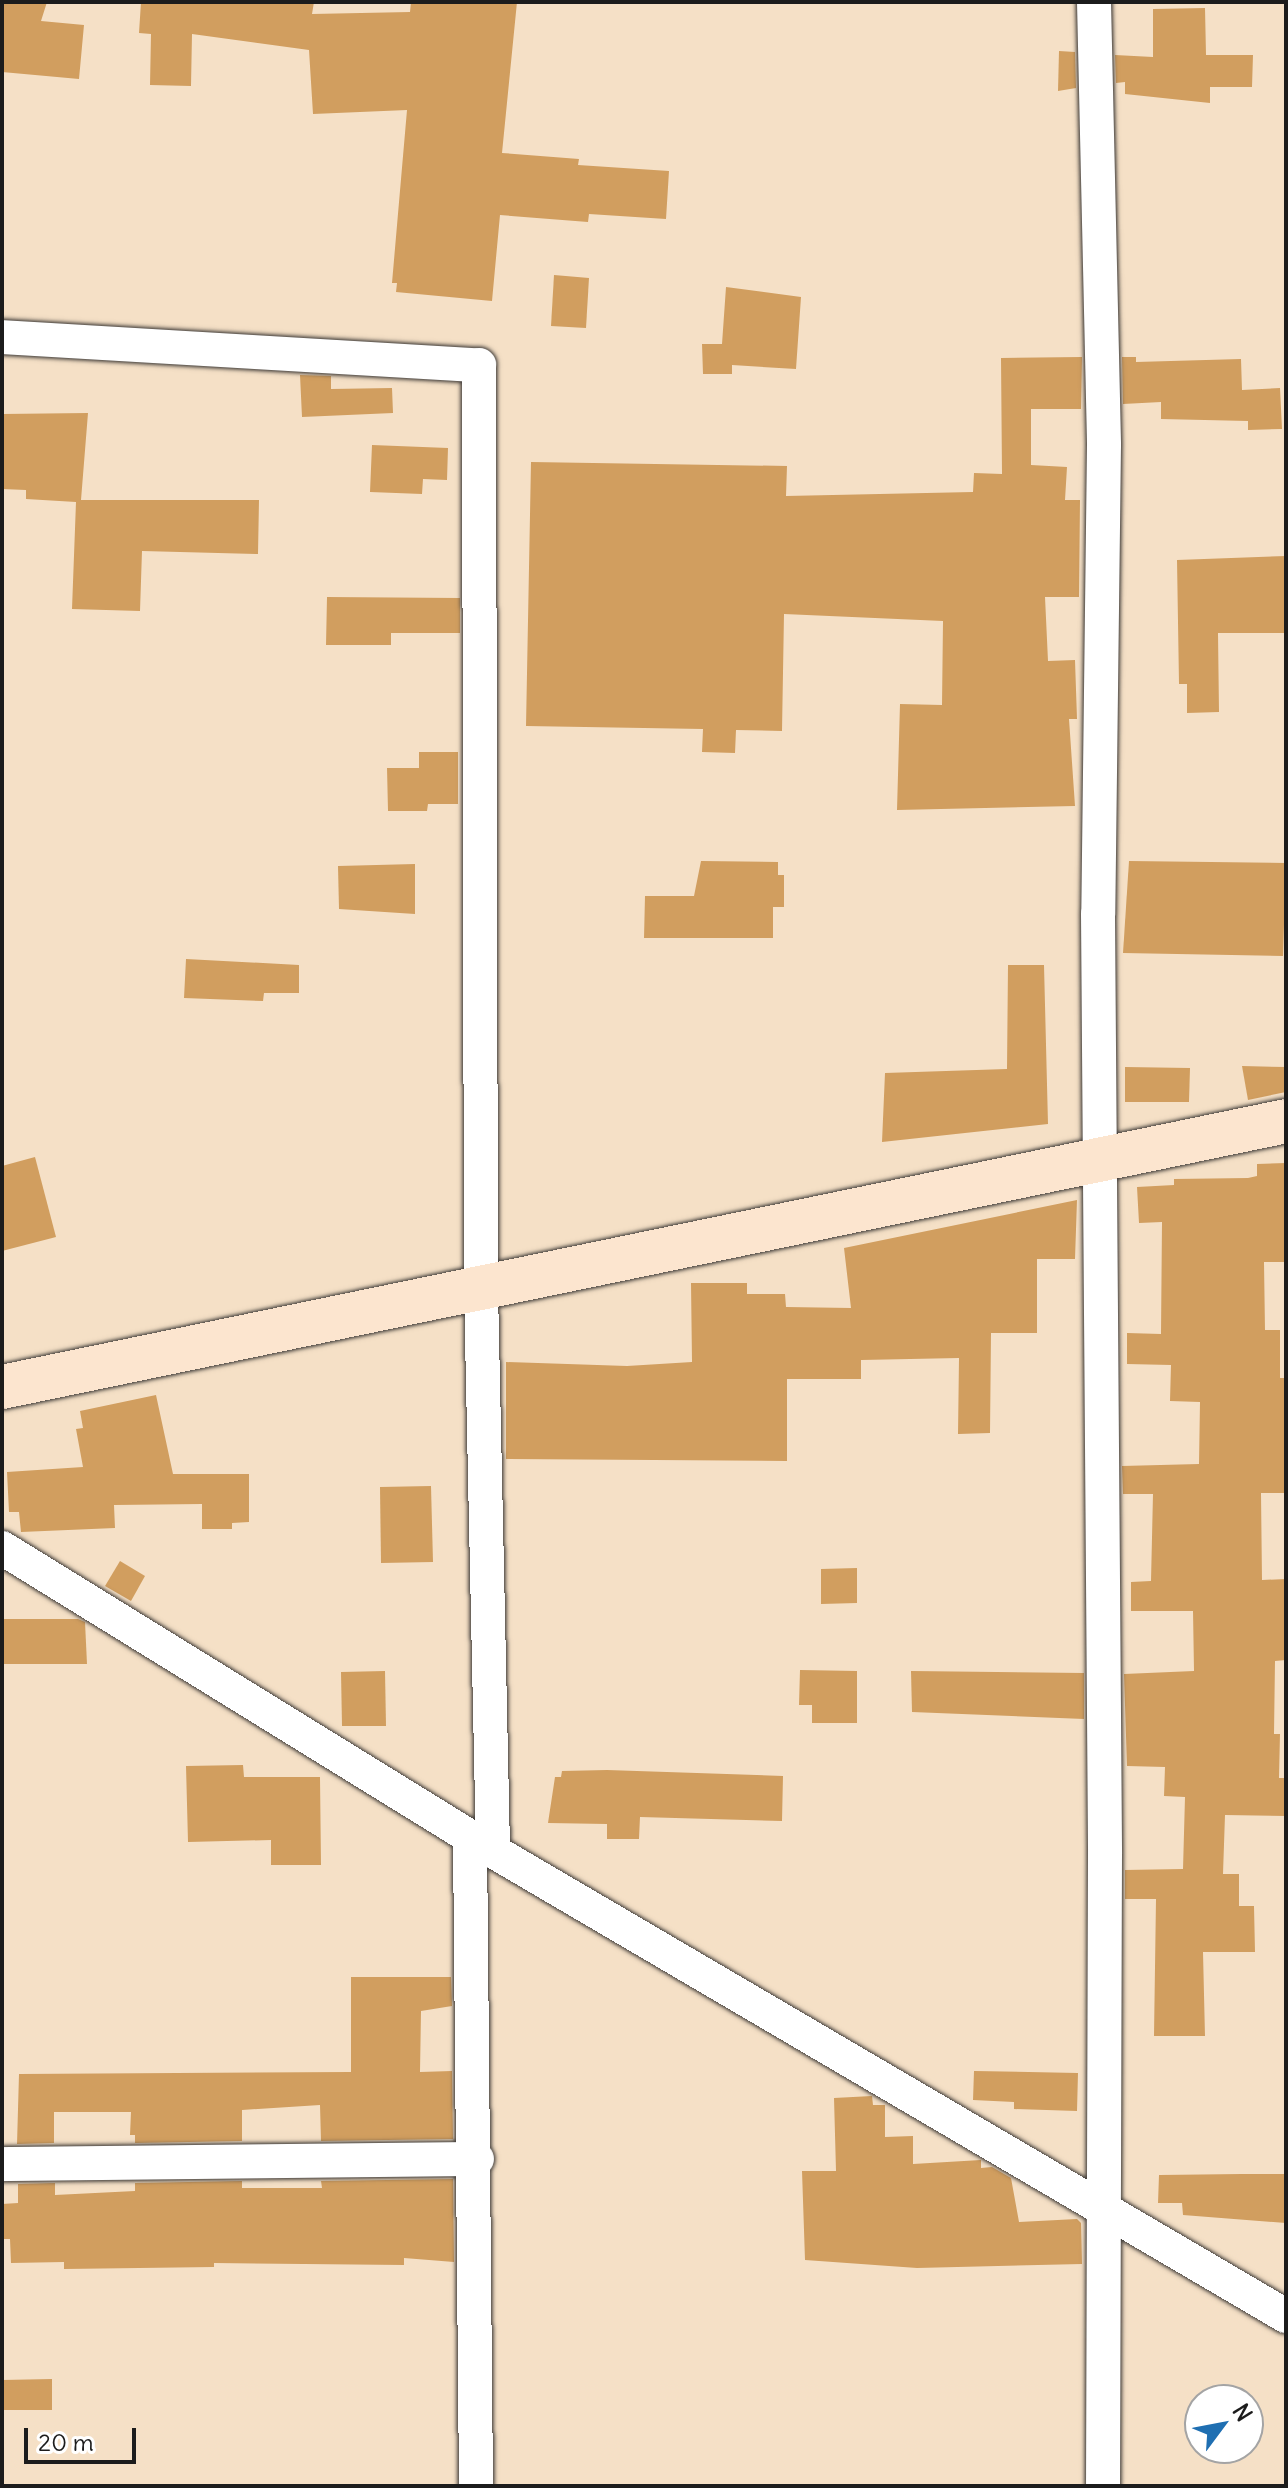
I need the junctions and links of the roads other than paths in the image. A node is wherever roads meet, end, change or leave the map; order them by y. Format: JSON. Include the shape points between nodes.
{"nodes":[{"id":1,"x":1094,"y":2,"type":"edge"},
{"id":2,"x":2,"y":337,"type":"edge"},
{"id":3,"x":1286,"y":1121,"type":"edge"},
{"id":4,"x":1101,"y":1161,"type":"junction"},
{"id":5,"x":481,"y":1290,"type":"junction"},
{"id":6,"x":2,"y":1387,"type":"edge"},
{"id":7,"x":2,"y":1548,"type":"edge"},
{"id":8,"x":482,"y":1844,"type":"junction"},
{"id":9,"x":477,"y":2159,"type":"junction"},
{"id":10,"x":2,"y":2164,"type":"edge"},
{"id":11,"x":1106,"y":2211,"type":"junction"},
{"id":12,"x":1286,"y":2316,"type":"edge"},
{"id":13,"x":476,"y":2486,"type":"edge"},
{"id":14,"x":1103,"y":2486,"type":"edge"}],
"edges":[{"from":1,"to":4,"type":"street","via":[[1104,445]]},
{"from":2,"to":5,"type":"street","via":[[479,365]]},
{"from":3,"to":4,"type":"street"},
{"from":4,"to":5,"type":"street"},
{"from":4,"to":11,"type":"street"},
{"from":5,"to":6,"type":"street"},
{"from":5,"to":8,"type":"street"},
{"from":7,"to":8,"type":"street"},
{"from":8,"to":9,"type":"street"},
{"from":8,"to":11,"type":"street"},
{"from":9,"to":10,"type":"street"},
{"from":9,"to":13,"type":"street"},
{"from":11,"to":12,"type":"street"},
{"from":11,"to":14,"type":"street"}]}
